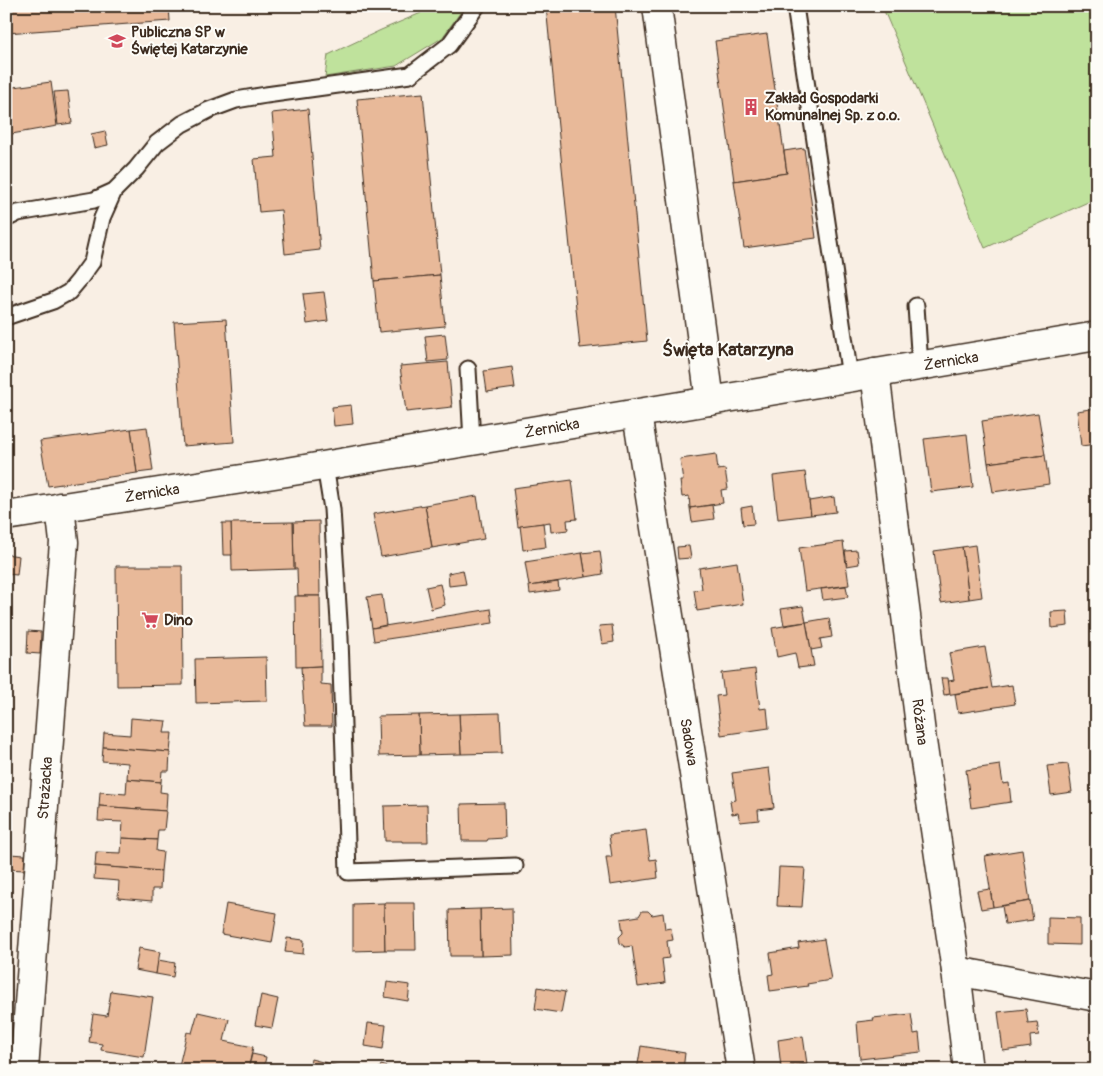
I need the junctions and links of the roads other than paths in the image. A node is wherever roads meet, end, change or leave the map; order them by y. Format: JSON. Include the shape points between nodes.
{"nodes":[{"id":1,"x":478,"y":6,"type":"edge"},
{"id":2,"x":657,"y":6,"type":"edge"},
{"id":3,"x":795,"y":6,"type":"edge"},
{"id":4,"x":114,"y":191,"type":"junction"},
{"id":5,"x":6,"y":219,"type":"edge"},
{"id":6,"x":916,"y":306,"type":"dead end"},
{"id":7,"x":6,"y":317,"type":"edge"},
{"id":8,"x":1097,"y":336,"type":"edge"},
{"id":9,"x":920,"y":366,"type":"junction"},
{"id":10,"x":468,"y":369,"type":"dead end"},
{"id":11,"x":863,"y":375,"type":"junction"},
{"id":12,"x":710,"y":401,"type":"junction"},
{"id":13,"x":637,"y":414,"type":"junction"},
{"id":14,"x":472,"y":441,"type":"junction"},
{"id":15,"x":325,"y":466,"type":"junction"},
{"id":16,"x":60,"y":507,"type":"junction"},
{"id":17,"x":6,"y":516,"type":"edge"},
{"id":18,"x":515,"y":866,"type":"dead end"},
{"id":19,"x":956,"y":971,"type":"junction"},
{"id":20,"x":1097,"y":997,"type":"edge"},
{"id":21,"x":24,"y":1070,"type":"edge"},
{"id":22,"x":741,"y":1070,"type":"edge"},
{"id":23,"x":968,"y":1070,"type":"edge"}],
"edges":[{"from":1,"to":4,"type":"lane","via":[[449,45],[410,75],[236,100],[209,110],[182,124],[158,143]]},
{"from":2,"to":12,"type":"street"},
{"from":3,"to":11,"type":"lane"},
{"from":4,"to":5,"type":"lane","via":[[94,200],[18,213]]},
{"from":4,"to":7,"type":"lane","via":[[102,218],[92,262],[69,292]]},
{"from":6,"to":9,"type":"lane"},
{"from":8,"to":9,"type":"street","name":"Żernicka"},
{"from":9,"to":11,"type":"street","name":"Żernicka"},
{"from":10,"to":14,"type":"lane"},
{"from":11,"to":12,"type":"street","name":"Żernicka"},
{"from":11,"to":19,"type":"street","name":"Różana"},
{"from":12,"to":13,"type":"street","name":"Żernicka"},
{"from":13,"to":14,"type":"street","name":"Żernicka"},
{"from":13,"to":22,"type":"street","name":"Sadowa"},
{"from":14,"to":15,"type":"street","name":"Żernicka"},
{"from":15,"to":16,"type":"street","name":"Żernicka"},
{"from":15,"to":18,"type":"lane","via":[[332,509],[340,638],[348,872]]},
{"from":16,"to":17,"type":"street","name":"Żernicka"},
{"from":16,"to":21,"type":"street","name":"Strażacka","via":[[64,542]]},
{"from":19,"to":20,"type":"street"},
{"from":19,"to":23,"type":"street","name":"Różana"}]}
